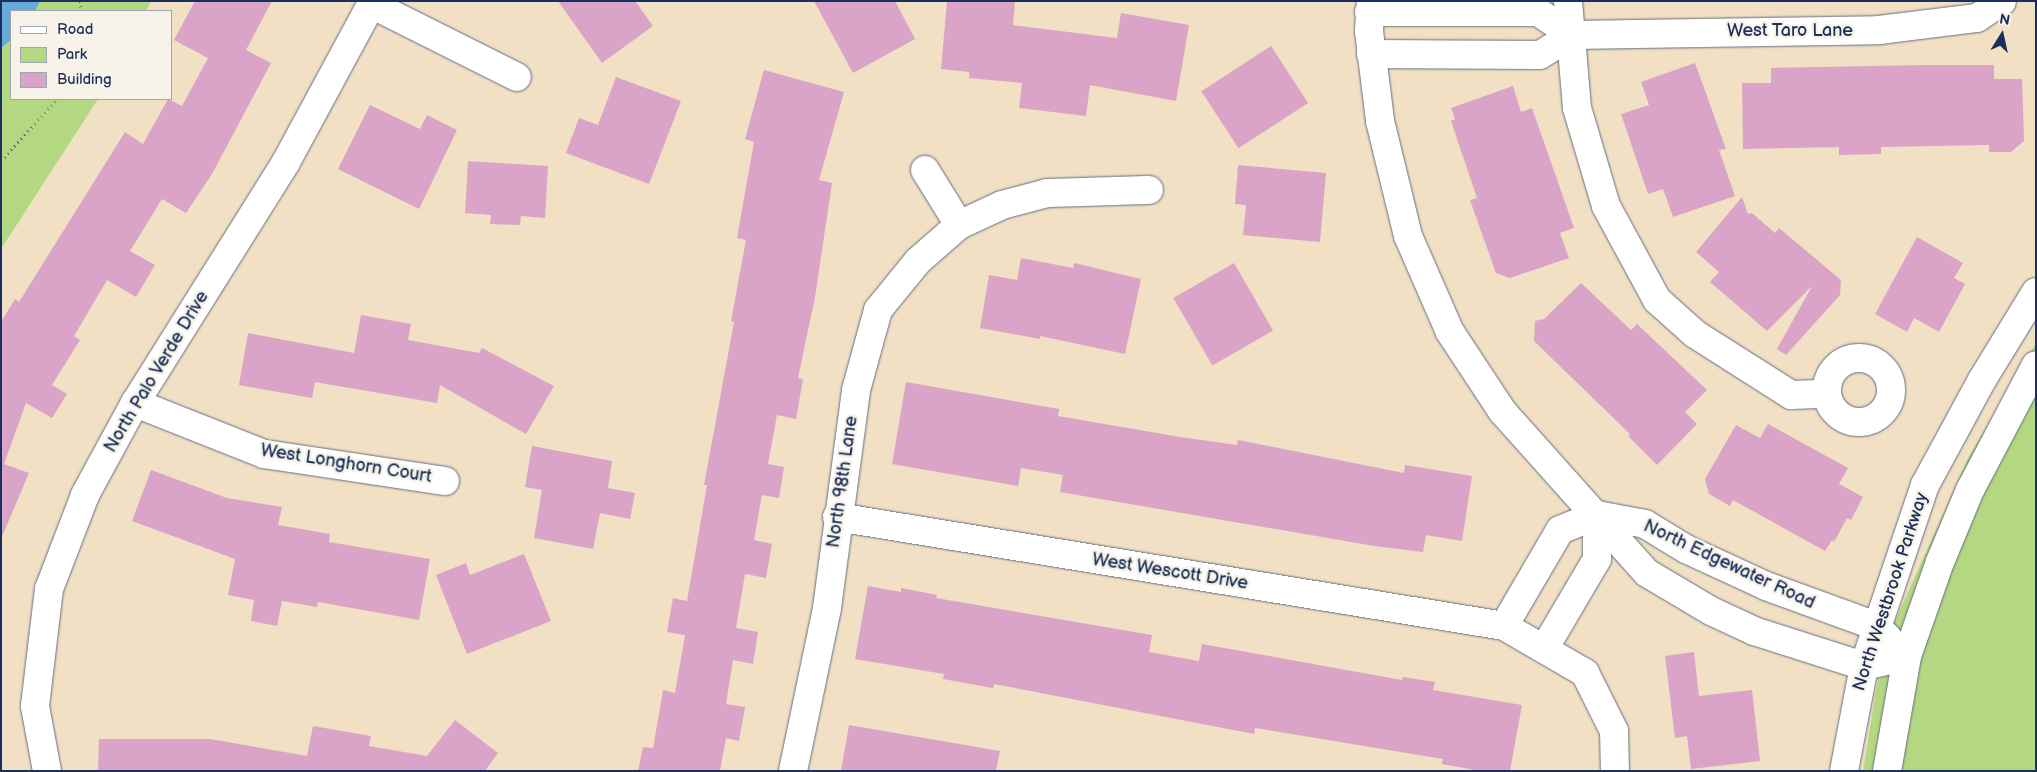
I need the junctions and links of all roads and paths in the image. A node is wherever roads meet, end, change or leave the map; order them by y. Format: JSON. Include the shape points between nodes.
{"nodes":[{"id":1,"x":1568,"y":1,"type":"edge"},
{"id":2,"x":2002,"y":1,"type":"edge"},
{"id":3,"x":372,"y":3,"type":"edge"},
{"id":4,"x":1370,"y":7,"type":"edge"},
{"id":5,"x":1572,"y":35,"type":"junction"},
{"id":6,"x":1372,"y":54,"type":"junction"},
{"id":7,"x":517,"y":77,"type":"dead end"},
{"id":8,"x":56,"y":100,"type":"edge"},
{"id":9,"x":1,"y":161,"type":"edge"},
{"id":10,"x":925,"y":170,"type":"dead end"},
{"id":11,"x":1149,"y":190,"type":"dead end"},
{"id":12,"x":959,"y":225,"type":"junction"},
{"id":13,"x":2036,"y":292,"type":"edge"},
{"id":14,"x":2036,"y":365,"type":"edge"},
{"id":15,"x":1826,"y":394,"type":"dead end"},
{"id":16,"x":135,"y":403,"type":"junction"},
{"id":17,"x":445,"y":481,"type":"dead end"},
{"id":18,"x":1597,"y":515,"type":"junction"},
{"id":19,"x":837,"y":517,"type":"junction"},
{"id":20,"x":1504,"y":626,"type":"junction"},
{"id":21,"x":1876,"y":626,"type":"junction"},
{"id":22,"x":1544,"y":649,"type":"junction"},
{"id":23,"x":1907,"y":656,"type":"junction"},
{"id":24,"x":1864,"y":666,"type":"junction"},
{"id":25,"x":47,"y":771,"type":"edge"},
{"id":26,"x":793,"y":771,"type":"edge"},
{"id":27,"x":1615,"y":771,"type":"edge"},
{"id":28,"x":1844,"y":771,"type":"edge"},
{"id":29,"x":1887,"y":771,"type":"edge"}],
"edges":[{"from":1,"to":5,"type":"street"},
{"from":2,"to":5,"type":"street","name":"West Taro Lane","via":[[1977,18],[1879,30]]},
{"from":3,"to":7,"type":"street","name":"North Palo Verde Drive"},
{"from":3,"to":16,"type":"street","name":"North Palo Verde Drive","via":[[286,162]]},
{"from":4,"to":5,"type":"street","via":[[1538,12]]},
{"from":4,"to":6,"type":"street","name":"North Edgewater Road"},
{"from":5,"to":6,"type":"street","name":"West Taro Lane","via":[[1540,54]]},
{"from":5,"to":15,"type":"street","via":[[1577,108],[1606,206],[1657,300],[1695,334],[1791,395]]},
{"from":6,"to":18,"type":"street","name":"North Edgewater Road","via":[[1380,121],[1408,236],[1450,332],[1502,411]]},
{"from":8,"to":9,"type":"path"},
{"from":10,"to":12,"type":"street"},
{"from":11,"to":12,"type":"street","name":"North 98th Lane","via":[[1047,192],[1002,205]]},
{"from":12,"to":19,"type":"street","name":"North 98th Lane","via":[[918,261],[878,310],[856,390]]},
{"from":13,"to":21,"type":"street","name":"North Westbrook Parkway","via":[[1982,380],[1925,485]]},
{"from":14,"to":23,"type":"street","name":"North Westbrook Parkway","via":[[1970,490],[1940,562]]},
{"from":16,"to":17,"type":"street","name":"West Longhorn Court","via":[[264,454]]},
{"from":16,"to":25,"type":"street","name":"North Palo Verde Drive","via":[[85,495],[49,589],[35,706]]},
{"from":18,"to":20,"type":"street","via":[[1560,530]]},
{"from":18,"to":21,"type":"street","name":"North Edgewater Road","via":[[1644,524],[1686,550],[1766,586]]},
{"from":18,"to":22,"type":"street","via":[[1597,559]]},
{"from":18,"to":24,"type":"street","name":"North Edgewater Road","via":[[1647,573],[1711,611],[1754,631]]},
{"from":19,"to":20,"type":"street","name":"West Wescott Drive"},
{"from":19,"to":26,"type":"street","name":"North 98th Lane","via":[[828,608]]},
{"from":20,"to":22,"type":"street"},
{"from":21,"to":23,"type":"street","name":"North Edgewater Road"},
{"from":21,"to":24,"type":"street","name":"North Westbrook Parkway"},
{"from":22,"to":27,"type":"street","via":[[1585,673],[1614,731]]},
{"from":23,"to":24,"type":"street"},
{"from":23,"to":29,"type":"street","name":"North Westbrook Parkway"},
{"from":24,"to":28,"type":"street","name":"North Westbrook Parkway"}]}
